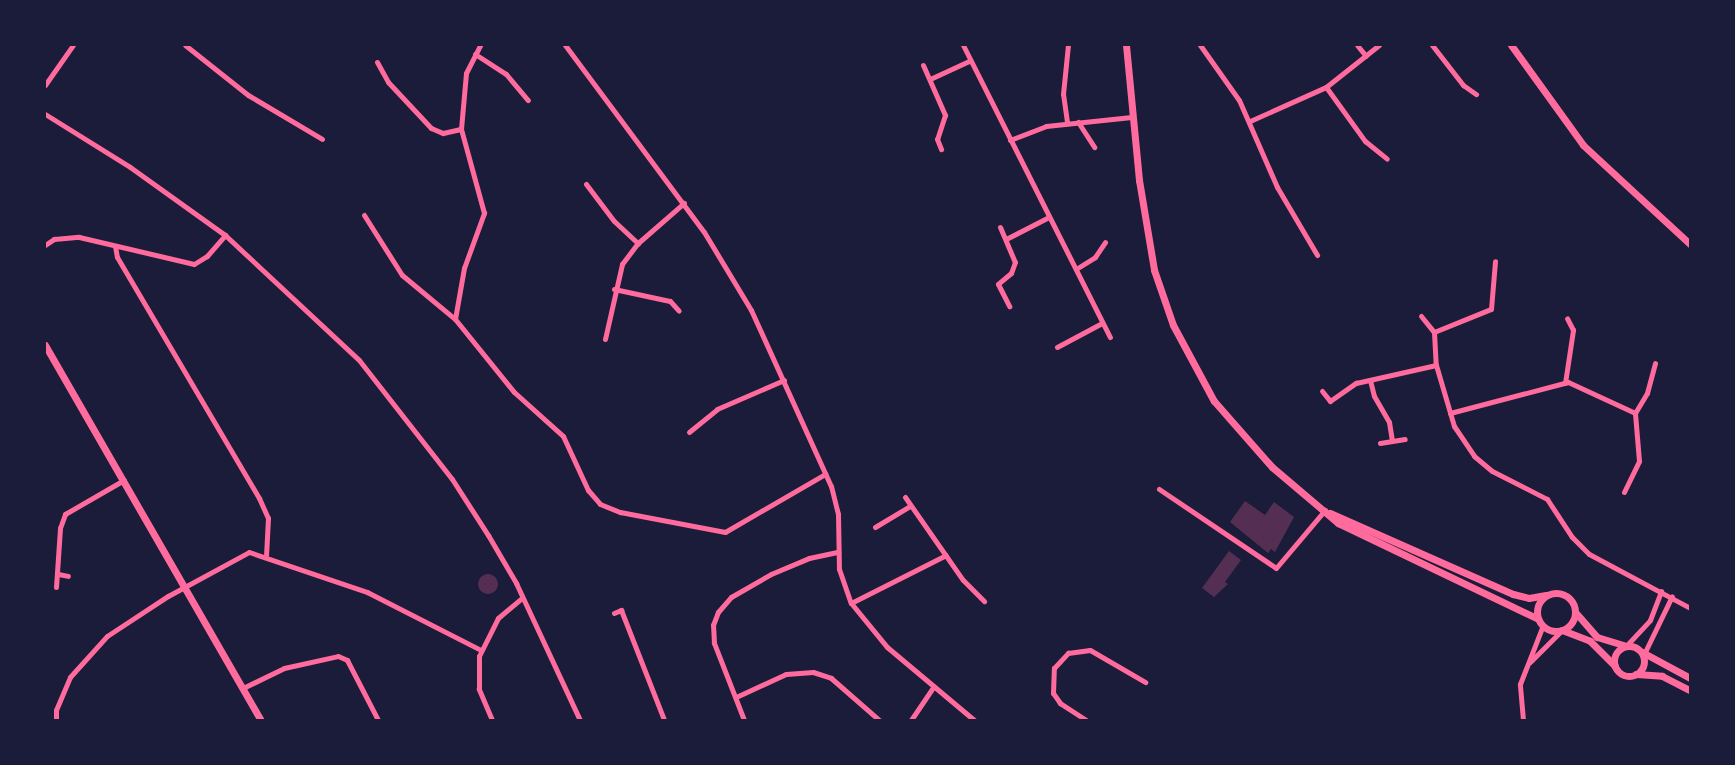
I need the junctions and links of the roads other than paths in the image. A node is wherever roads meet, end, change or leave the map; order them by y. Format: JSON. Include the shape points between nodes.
{"nodes":[{"id":1,"x":73,"y":45,"type":"edge"},
{"id":2,"x":185,"y":45,"type":"edge"},
{"id":3,"x":480,"y":45,"type":"edge"},
{"id":4,"x":566,"y":45,"type":"edge"},
{"id":5,"x":963,"y":45,"type":"edge"},
{"id":6,"x":1068,"y":45,"type":"edge"},
{"id":7,"x":1126,"y":45,"type":"edge"},
{"id":8,"x":1200,"y":45,"type":"edge"},
{"id":9,"x":1358,"y":45,"type":"edge"},
{"id":10,"x":1378,"y":45,"type":"edge"},
{"id":11,"x":1432,"y":45,"type":"edge"},
{"id":12,"x":1511,"y":45,"type":"edge"},
{"id":13,"x":475,"y":54,"type":"junction"},
{"id":14,"x":1366,"y":56,"type":"junction"},
{"id":15,"x":969,"y":61,"type":"junction"},
{"id":16,"x":377,"y":62,"type":"dead end"},
{"id":17,"x":923,"y":65,"type":"dead end"},
{"id":18,"x":930,"y":79,"type":"junction"},
{"id":19,"x":45,"y":85,"type":"edge"},
{"id":20,"x":1326,"y":87,"type":"junction"},
{"id":21,"x":1476,"y":93,"type":"dead end"},
{"id":22,"x":528,"y":100,"type":"dead end"},
{"id":23,"x":45,"y":114,"type":"edge"},
{"id":24,"x":1132,"y":117,"type":"junction"},
{"id":25,"x":1250,"y":121,"type":"junction"},
{"id":26,"x":1067,"y":122,"type":"junction"},
{"id":27,"x":1078,"y":122,"type":"junction"},
{"id":28,"x":461,"y":129,"type":"junction"},
{"id":29,"x":322,"y":139,"type":"dead end"},
{"id":30,"x":1010,"y":140,"type":"junction"},
{"id":31,"x":1094,"y":147,"type":"dead end"},
{"id":32,"x":941,"y":148,"type":"dead end"},
{"id":33,"x":1387,"y":159,"type":"dead end"},
{"id":34,"x":586,"y":184,"type":"dead end"},
{"id":35,"x":684,"y":203,"type":"junction"},
{"id":36,"x":364,"y":214,"type":"dead end"},
{"id":37,"x":1047,"y":218,"type":"junction"},
{"id":38,"x":1000,"y":227,"type":"dead end"},
{"id":39,"x":225,"y":235,"type":"junction"},
{"id":40,"x":1006,"y":239,"type":"junction"},
{"id":41,"x":1105,"y":242,"type":"dead end"},
{"id":42,"x":638,"y":243,"type":"junction"},
{"id":43,"x":1690,"y":244,"type":"edge"},
{"id":44,"x":45,"y":245,"type":"edge"},
{"id":45,"x":115,"y":246,"type":"junction"},
{"id":46,"x":1317,"y":255,"type":"dead end"},
{"id":47,"x":1495,"y":261,"type":"dead end"},
{"id":48,"x":1076,"y":269,"type":"junction"},
{"id":49,"x":614,"y":289,"type":"junction"},
{"id":50,"x":1009,"y":306,"type":"dead end"},
{"id":51,"x":679,"y":311,"type":"dead end"},
{"id":52,"x":1421,"y":316,"type":"dead end"},
{"id":53,"x":1567,"y":318,"type":"dead end"},
{"id":54,"x":455,"y":319,"type":"junction"},
{"id":55,"x":1102,"y":323,"type":"junction"},
{"id":56,"x":1434,"y":332,"type":"junction"},
{"id":57,"x":1110,"y":337,"type":"dead end"},
{"id":58,"x":605,"y":339,"type":"dead end"},
{"id":59,"x":45,"y":345,"type":"edge"},
{"id":60,"x":1057,"y":347,"type":"dead end"},
{"id":61,"x":1655,"y":363,"type":"dead end"},
{"id":62,"x":1436,"y":365,"type":"junction"},
{"id":63,"x":784,"y":380,"type":"junction"},
{"id":64,"x":1370,"y":380,"type":"junction"},
{"id":65,"x":1565,"y":382,"type":"junction"},
{"id":66,"x":1322,"y":391,"type":"dead end"},
{"id":67,"x":1450,"y":413,"type":"junction"},
{"id":68,"x":1635,"y":413,"type":"junction"},
{"id":69,"x":689,"y":432,"type":"dead end"},
{"id":70,"x":1406,"y":439,"type":"dead end"},
{"id":71,"x":1392,"y":441,"type":"junction"},
{"id":72,"x":1380,"y":443,"type":"dead end"},
{"id":73,"x":825,"y":474,"type":"junction"},
{"id":74,"x":124,"y":480,"type":"junction"},
{"id":75,"x":1159,"y":489,"type":"dead end"},
{"id":76,"x":1624,"y":492,"type":"dead end"},
{"id":77,"x":905,"y":497,"type":"dead end"},
{"id":78,"x":910,"y":506,"type":"junction"},
{"id":79,"x":1325,"y":510,"type":"junction"},
{"id":80,"x":875,"y":527,"type":"dead end"},
{"id":81,"x":838,"y":552,"type":"junction"},
{"id":82,"x":266,"y":555,"type":"junction"},
{"id":83,"x":946,"y":555,"type":"junction"},
{"id":84,"x":58,"y":574,"type":"junction"},
{"id":85,"x":68,"y":576,"type":"dead end"},
{"id":86,"x":186,"y":586,"type":"junction"},
{"id":87,"x":56,"y":587,"type":"dead end"},
{"id":88,"x":1661,"y":591,"type":"junction"},
{"id":89,"x":1546,"y":595,"type":"junction"},
{"id":90,"x":1672,"y":596,"type":"junction"},
{"id":91,"x":522,"y":598,"type":"junction"},
{"id":92,"x":984,"y":602,"type":"dead end"},
{"id":93,"x":851,"y":603,"type":"junction"},
{"id":94,"x":1690,"y":608,"type":"edge"},
{"id":95,"x":614,"y":613,"type":"dead end"},
{"id":96,"x":1576,"y":613,"type":"junction"},
{"id":97,"x":1540,"y":622,"type":"junction"},
{"id":98,"x":1562,"y":630,"type":"junction"},
{"id":99,"x":1626,"y":646,"type":"junction"},
{"id":100,"x":481,"y":650,"type":"junction"},
{"id":101,"x":1642,"y":653,"type":"junction"},
{"id":102,"x":1529,"y":663,"type":"junction"},
{"id":103,"x":1615,"y":666,"type":"junction"},
{"id":104,"x":1636,"y":674,"type":"junction"},
{"id":105,"x":1690,"y":678,"type":"edge"},
{"id":106,"x":1145,"y":682,"type":"dead end"},
{"id":107,"x":245,"y":687,"type":"junction"},
{"id":108,"x":933,"y":687,"type":"junction"},
{"id":109,"x":1690,"y":690,"type":"edge"},
{"id":110,"x":736,"y":697,"type":"junction"},
{"id":111,"x":56,"y":720,"type":"edge"},
{"id":112,"x":261,"y":720,"type":"edge"},
{"id":113,"x":378,"y":720,"type":"edge"},
{"id":114,"x":492,"y":720,"type":"edge"},
{"id":115,"x":580,"y":720,"type":"edge"},
{"id":116,"x":664,"y":720,"type":"edge"},
{"id":117,"x":744,"y":720,"type":"edge"},
{"id":118,"x":879,"y":720,"type":"edge"},
{"id":119,"x":911,"y":720,"type":"edge"},
{"id":120,"x":974,"y":720,"type":"edge"},
{"id":121,"x":1086,"y":720,"type":"edge"},
{"id":122,"x":1523,"y":720,"type":"edge"}],
"edges":[{"from":1,"to":19,"type":"street"},
{"from":2,"to":29,"type":"street","via":[[248,95]]},
{"from":3,"to":13,"type":"street"},
{"from":4,"to":35,"type":"street"},
{"from":5,"to":15,"type":"street"},
{"from":6,"to":26,"type":"street","via":[[1063,94]]},
{"from":7,"to":24,"type":"street"},
{"from":8,"to":25,"type":"street"},
{"from":9,"to":14,"type":"street"},
{"from":10,"to":14,"type":"street"},
{"from":11,"to":21,"type":"street","via":[[1463,85]]},
{"from":12,"to":43,"type":"street","via":[[1582,145]]},
{"from":13,"to":22,"type":"street","via":[[506,74]]},
{"from":13,"to":28,"type":"street","via":[[460,99]]},
{"from":14,"to":20,"type":"street"},
{"from":15,"to":18,"type":"street"},
{"from":15,"to":30,"type":"street"},
{"from":16,"to":28,"type":"street","via":[[388,82],[431,128],[443,133]]},
{"from":17,"to":18,"type":"street"},
{"from":18,"to":32,"type":"street","via":[[945,115],[937,140]]},
{"from":20,"to":25,"type":"street"},
{"from":20,"to":33,"type":"street","via":[[1365,141]]},
{"from":23,"to":39,"type":"street","via":[[130,167]]},
{"from":24,"to":27,"type":"street"},
{"from":24,"to":79,"type":"street","via":[[1147,242],[1162,298],[1185,352],[1214,401],[1245,440]]},
{"from":25,"to":46,"type":"street","via":[[1277,187]]},
{"from":26,"to":27,"type":"street"},
{"from":26,"to":30,"type":"street"},
{"from":27,"to":31,"type":"street"},
{"from":28,"to":54,"type":"street","via":[[484,213],[464,268]]},
{"from":30,"to":37,"type":"street"},
{"from":34,"to":42,"type":"street","via":[[614,221]]},
{"from":35,"to":42,"type":"street"},
{"from":35,"to":63,"type":"street","via":[[738,285]]},
{"from":36,"to":54,"type":"street","via":[[402,275]]},
{"from":37,"to":40,"type":"street"},
{"from":37,"to":48,"type":"street"},
{"from":38,"to":40,"type":"street"},
{"from":39,"to":45,"type":"street","via":[[207,256],[194,264]]},
{"from":39,"to":91,"type":"street","via":[[359,360],[452,479]]},
{"from":40,"to":50,"type":"street","via":[[1015,262],[1011,273],[998,284]]},
{"from":41,"to":48,"type":"street","via":[[1095,257]]},
{"from":42,"to":49,"type":"street","via":[[622,264]]},
{"from":44,"to":45,"type":"street","via":[[54,239],[79,237]]},
{"from":45,"to":82,"type":"street","via":[[122,266],[259,498],[268,518]]},
{"from":47,"to":56,"type":"street","via":[[1491,309]]},
{"from":48,"to":55,"type":"street"},
{"from":49,"to":51,"type":"street","via":[[670,301]]},
{"from":49,"to":58,"type":"street"},
{"from":52,"to":56,"type":"street"},
{"from":53,"to":65,"type":"street","via":[[1573,330]]},
{"from":54,"to":73,"type":"street","via":[[514,392],[563,436],[588,490],[611,509],[724,532]]},
{"from":55,"to":57,"type":"street"},
{"from":55,"to":60,"type":"street"},
{"from":56,"to":62,"type":"street"},
{"from":59,"to":74,"type":"street"},
{"from":61,"to":68,"type":"street"},
{"from":62,"to":64,"type":"street"},
{"from":62,"to":67,"type":"street"},
{"from":63,"to":69,"type":"street","via":[[717,409]]},
{"from":63,"to":73,"type":"street"},
{"from":64,"to":66,"type":"street","via":[[1350,386],[1330,401]]},
{"from":64,"to":71,"type":"street","via":[[1389,422]]},
{"from":65,"to":67,"type":"street"},
{"from":65,"to":68,"type":"street","via":[[1579,384],[1616,407]]},
{"from":67,"to":88,"type":"street","via":[[1460,437],[1478,460],[1547,499],[1586,552]]},
{"from":68,"to":76,"type":"street","via":[[1639,461]]},
{"from":70,"to":71,"type":"street"},
{"from":71,"to":72,"type":"street"},
{"from":73,"to":81,"type":"street","via":[[837,509]]},
{"from":74,"to":84,"type":"street","via":[[65,514],[60,528]]},
{"from":74,"to":86,"type":"street"},
{"from":75,"to":79,"type":"street","via":[[1276,568]]},
{"from":77,"to":78,"type":"street"},
{"from":78,"to":80,"type":"street"},
{"from":78,"to":83,"type":"street"},
{"from":79,"to":89,"type":"street","via":[[1513,594],[1527,598]]},
{"from":79,"to":97,"type":"street","via":[[1348,529]]},
{"from":81,"to":93,"type":"street","via":[[843,586]]},
{"from":81,"to":110,"type":"street","via":[[809,558],[771,574],[731,597],[717,612],[714,643]]},
{"from":82,"to":86,"type":"street","via":[[249,552],[236,557]]},
{"from":82,"to":100,"type":"street","via":[[378,596]]},
{"from":83,"to":92,"type":"street"},
{"from":83,"to":93,"type":"street"},
{"from":84,"to":85,"type":"street"},
{"from":84,"to":87,"type":"street"},
{"from":86,"to":107,"type":"street"},
{"from":86,"to":111,"type":"street","via":[[131,618],[86,656],[61,694]]},
{"from":88,"to":90,"type":"street"},
{"from":88,"to":99,"type":"street","via":[[1650,620]]},
{"from":89,"to":96,"type":"street","via":[[1565,595],[1573,602]]},
{"from":89,"to":97,"type":"street","via":[[1538,607]]},
{"from":90,"to":94,"type":"street"},
{"from":90,"to":101,"type":"street"},
{"from":91,"to":100,"type":"street","via":[[498,618]]},
{"from":91,"to":115,"type":"street"},
{"from":93,"to":108,"type":"street","via":[[865,624]]},
{"from":95,"to":116,"type":"street","via":[[621,610]]},
{"from":96,"to":98,"type":"street","via":[[1571,624]]},
{"from":96,"to":99,"type":"street","via":[[1597,637]]},
{"from":97,"to":98,"type":"street"},
{"from":97,"to":102,"type":"street"},
{"from":98,"to":102,"type":"street"},
{"from":98,"to":103,"type":"street","via":[[1588,640]]},
{"from":99,"to":101,"type":"street"},
{"from":99,"to":103,"type":"street","via":[[1617,652]]},
{"from":100,"to":114,"type":"street","via":[[479,689]]},
{"from":101,"to":104,"type":"street","via":[[1643,666]]},
{"from":101,"to":105,"type":"street"},
{"from":102,"to":122,"type":"street","via":[[1520,688]]},
{"from":103,"to":104,"type":"street","via":[[1624,675]]},
{"from":104,"to":109,"type":"street","via":[[1665,677]]},
{"from":106,"to":121,"type":"street","via":[[1097,653],[1079,649],[1068,652],[1054,668],[1053,693],[1060,704]]},
{"from":107,"to":112,"type":"street"},
{"from":107,"to":113,"type":"street","via":[[284,668],[338,656],[346,660]]},
{"from":108,"to":119,"type":"street"},
{"from":108,"to":120,"type":"street"},
{"from":110,"to":117,"type":"street"},
{"from":110,"to":118,"type":"street","via":[[786,674],[813,672],[831,678]]}]}
